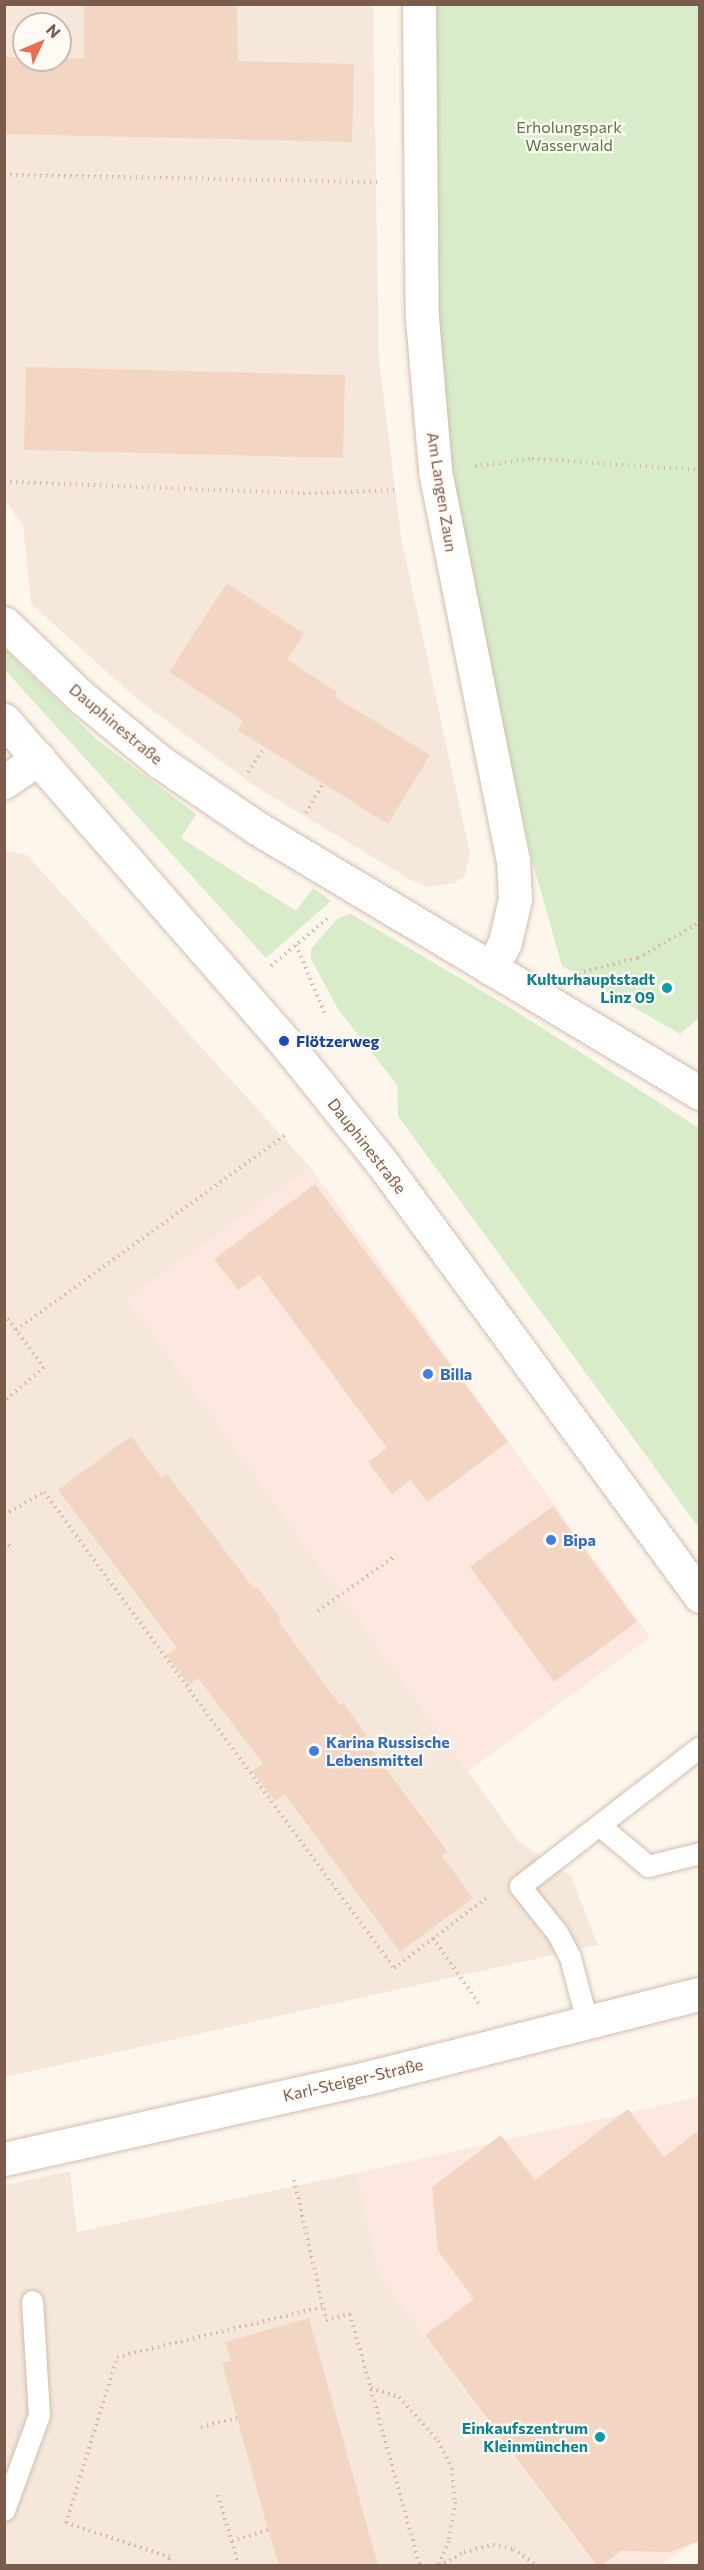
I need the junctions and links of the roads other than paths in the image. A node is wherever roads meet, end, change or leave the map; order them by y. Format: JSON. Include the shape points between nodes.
{"nodes":[{"id":1,"x":419,"y":4,"type":"edge"},
{"id":2,"x":4,"y":623,"type":"edge"},
{"id":3,"x":4,"y":720,"type":"edge"},
{"id":4,"x":39,"y":758,"type":"junction"},
{"id":5,"x":4,"y":782,"type":"edge"},
{"id":6,"x":492,"y":969,"type":"junction"},
{"id":7,"x":699,"y":1093,"type":"edge"},
{"id":8,"x":699,"y":1596,"type":"edge"},
{"id":9,"x":699,"y":1748,"type":"edge"},
{"id":10,"x":599,"y":1825,"type":"junction"},
{"id":11,"x":699,"y":1853,"type":"edge"},
{"id":12,"x":699,"y":1994,"type":"edge"},
{"id":13,"x":587,"y":2022,"type":"junction"},
{"id":14,"x":4,"y":2159,"type":"edge"},
{"id":15,"x":32,"y":2301,"type":"dead end"},
{"id":16,"x":4,"y":2510,"type":"edge"}],
"edges":[{"from":1,"to":6,"type":"street","name":"Am Langen Zaun","via":[[422,318],[435,471],[513,860],[515,899],[505,942]]},
{"from":2,"to":6,"type":"street","name":"Dauphinestraße","via":[[80,696],[160,762],[256,828]]},
{"from":3,"to":4,"type":"street","name":"Dauphinestraße"},
{"from":4,"to":5,"type":"street"},
{"from":4,"to":8,"type":"street","name":"Dauphinestraße","via":[[284,1041],[382,1163]]},
{"from":6,"to":7,"type":"street","name":"Dauphinestraße"},
{"from":9,"to":10,"type":"lane"},
{"from":10,"to":11,"type":"lane","via":[[648,1866]]},
{"from":10,"to":13,"type":"lane","via":[[520,1886],[558,1934],[570,1957]]},
{"from":12,"to":13,"type":"street","name":"Karl-Steiger-Straße"},
{"from":13,"to":14,"type":"street","name":"Karl-Steiger-Straße"},
{"from":15,"to":16,"type":"lane","via":[[39,2415]]}]}
